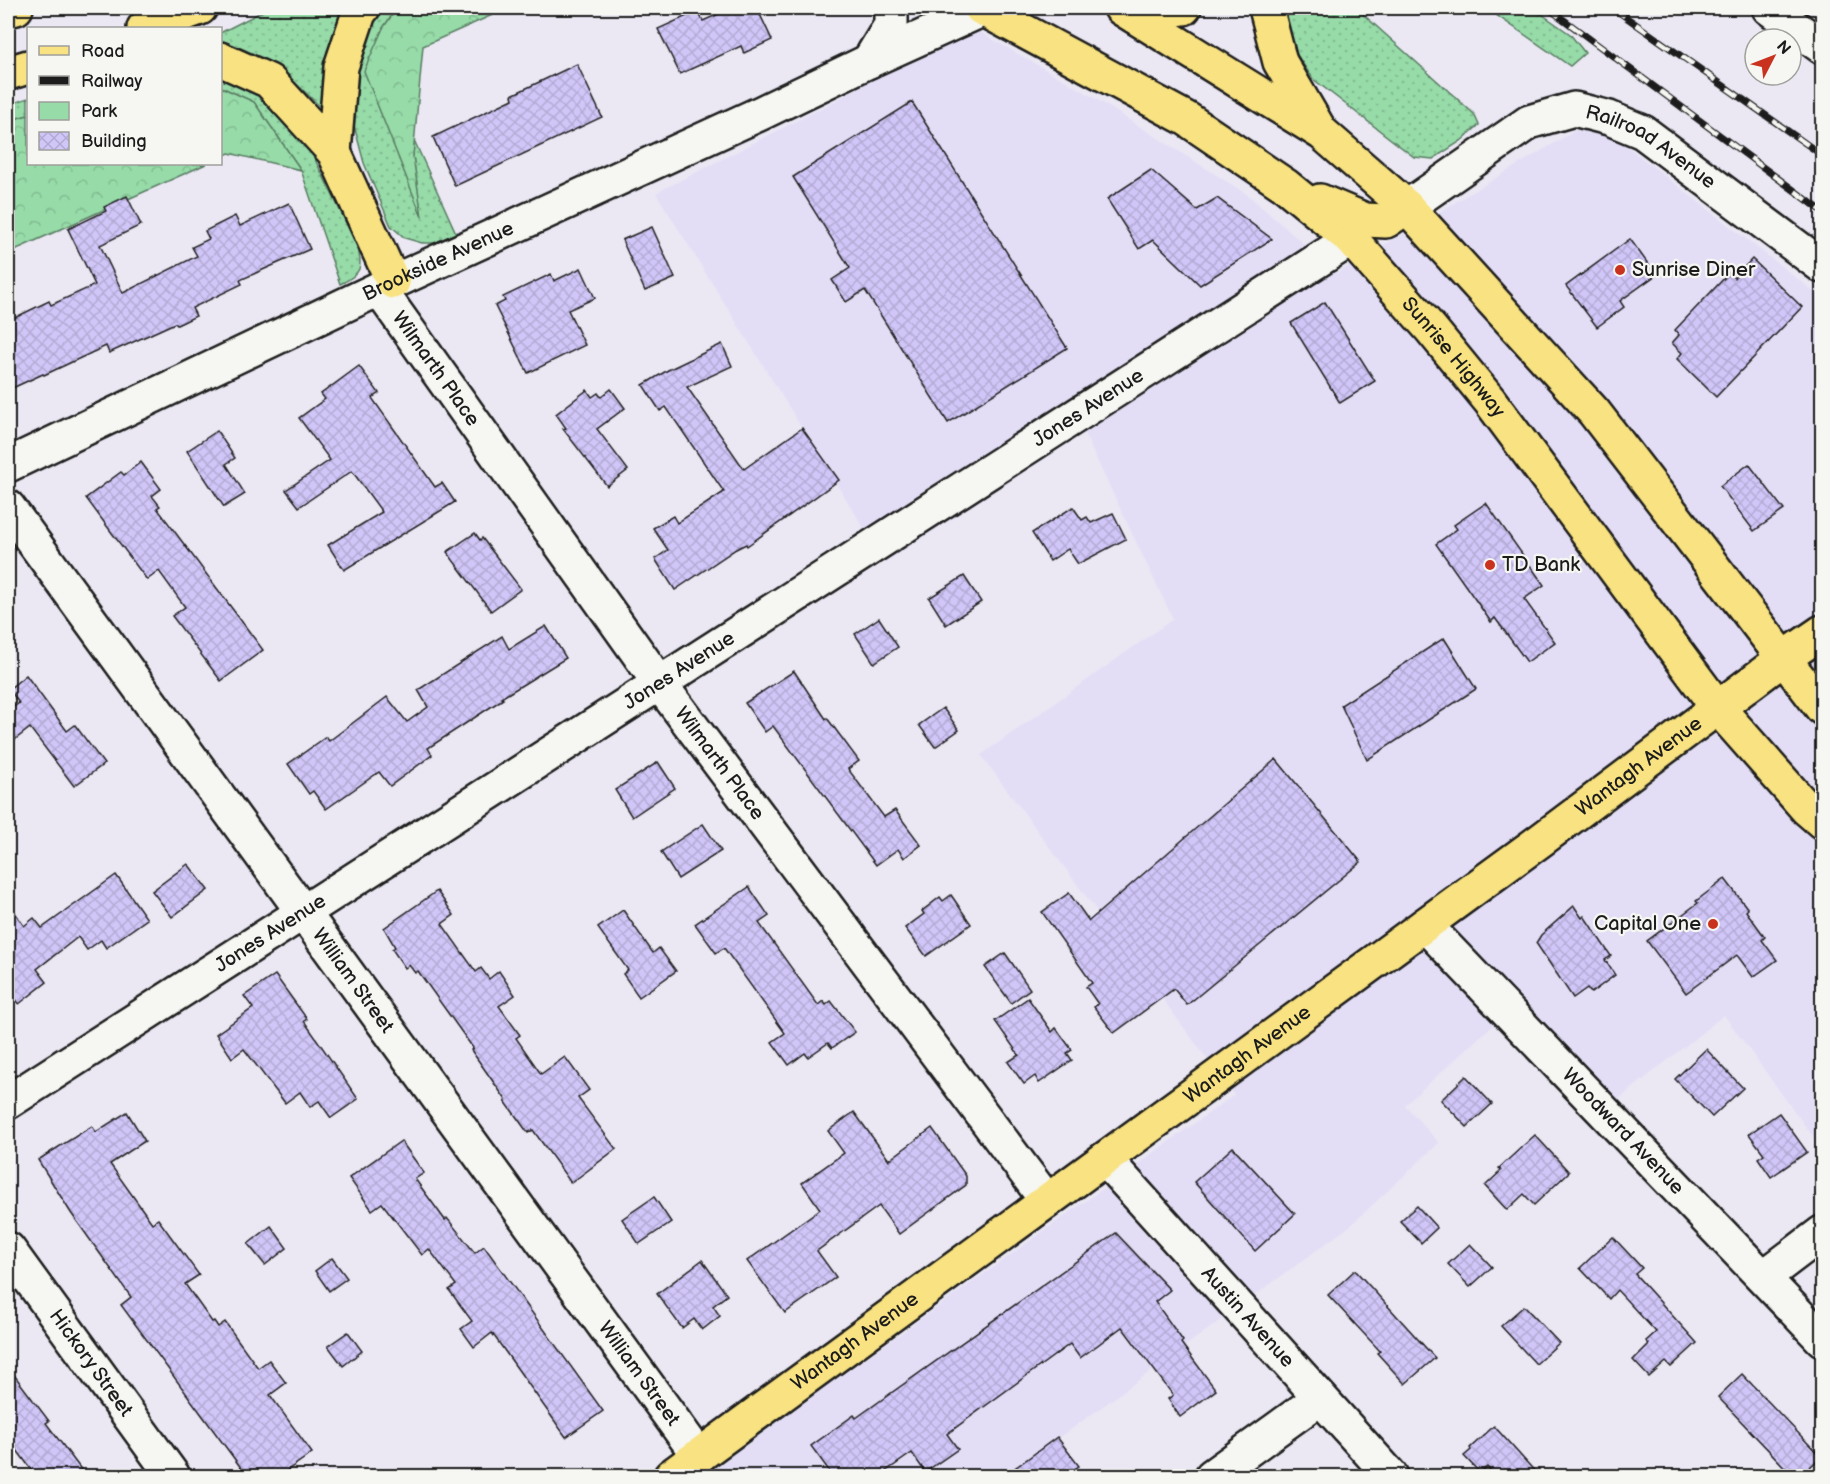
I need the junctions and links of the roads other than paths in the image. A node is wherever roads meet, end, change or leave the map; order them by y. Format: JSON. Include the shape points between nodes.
{"nodes":[{"id":1,"x":16,"y":8,"type":"edge"},
{"id":2,"x":200,"y":8,"type":"edge"},
{"id":3,"x":363,"y":8,"type":"edge"},
{"id":4,"x":891,"y":8,"type":"edge"},
{"id":5,"x":982,"y":8,"type":"edge"},
{"id":6,"x":1185,"y":8,"type":"edge"},
{"id":7,"x":1266,"y":8,"type":"edge"},
{"id":8,"x":1768,"y":8,"type":"edge"},
{"id":9,"x":8,"y":10,"type":"edge"},
{"id":10,"x":1129,"y":11,"type":"edge"},
{"id":11,"x":147,"y":27,"type":"edge"},
{"id":12,"x":1822,"y":47,"type":"edge"},
{"id":13,"x":222,"y":60,"type":"edge"},
{"id":14,"x":869,"y":61,"type":"junction"},
{"id":15,"x":27,"y":67,"type":"edge"},
{"id":16,"x":8,"y":72,"type":"edge"},
{"id":17,"x":1322,"y":133,"type":"junction"},
{"id":18,"x":334,"y":152,"type":"junction"},
{"id":19,"x":1286,"y":186,"type":"junction"},
{"id":20,"x":1407,"y":207,"type":"junction"},
{"id":21,"x":1351,"y":239,"type":"junction"},
{"id":22,"x":1822,"y":266,"type":"edge"},
{"id":23,"x":386,"y":286,"type":"junction"},
{"id":24,"x":8,"y":465,"type":"edge"},
{"id":25,"x":8,"y":507,"type":"edge"},
{"id":26,"x":1822,"y":632,"type":"edge"},
{"id":27,"x":1784,"y":658,"type":"junction"},
{"id":28,"x":660,"y":684,"type":"junction"},
{"id":29,"x":1718,"y":708,"type":"junction"},
{"id":30,"x":1822,"y":708,"type":"edge"},
{"id":31,"x":1822,"y":822,"type":"edge"},
{"id":32,"x":303,"y":913,"type":"junction"},
{"id":33,"x":1425,"y":925,"type":"junction"},
{"id":34,"x":8,"y":1102,"type":"edge"},
{"id":35,"x":1105,"y":1159,"type":"junction"},
{"id":36,"x":1047,"y":1201,"type":"junction"},
{"id":37,"x":1822,"y":1233,"type":"edge"},
{"id":38,"x":8,"y":1249,"type":"edge"},
{"id":39,"x":1764,"y":1277,"type":"junction"},
{"id":40,"x":1822,"y":1339,"type":"edge"},
{"id":41,"x":1320,"y":1398,"type":"junction"},
{"id":42,"x":699,"y":1456,"type":"junction"},
{"id":43,"x":173,"y":1476,"type":"edge"},
{"id":44,"x":672,"y":1476,"type":"edge"},
{"id":45,"x":1212,"y":1476,"type":"edge"},
{"id":46,"x":1390,"y":1476,"type":"edge"}],
"edges":[{"from":1,"to":9,"type":"main road"},
{"from":2,"to":11,"type":"main road"},
{"from":3,"to":18,"type":"main road","via":[[341,68]]},
{"from":4,"to":14,"type":"street","via":[[891,25]]},
{"from":5,"to":14,"type":"street","name":"Brookside Avenue"},
{"from":5,"to":19,"type":"main road","name":"Sunrise Highway","via":[[1187,119]]},
{"from":6,"to":10,"type":"main road"},
{"from":7,"to":17,"type":"main road","via":[[1280,62]]},
{"from":8,"to":12,"type":"street"},
{"from":10,"to":17,"type":"main road"},
{"from":13,"to":18,"type":"main road","via":[[269,81]]},
{"from":14,"to":23,"type":"street","name":"Brookside Avenue"},
{"from":15,"to":16,"type":"main road"},
{"from":17,"to":20,"type":"main road"},
{"from":18,"to":23,"type":"main road"},
{"from":19,"to":20,"type":"main road","via":[[1365,220],[1386,220]]},
{"from":19,"to":21,"type":"main road","name":"Sunrise Highway"},
{"from":20,"to":22,"type":"street","name":"Railroad Avenue","via":[[1529,122],[1574,109],[1643,132]]},
{"from":20,"to":27,"type":"main road","via":[[1594,412]]},
{"from":21,"to":28,"type":"street","name":"Jones Avenue"},
{"from":21,"to":29,"type":"main road","name":"Sunrise Highway","via":[[1490,401]]},
{"from":23,"to":24,"type":"street","name":"Brookside Avenue"},
{"from":23,"to":28,"type":"street","name":"Wilmarth Place"},
{"from":25,"to":32,"type":"street","name":"William Street"},
{"from":26,"to":27,"type":"main road","name":"Wantagh Avenue"},
{"from":27,"to":29,"type":"main road","name":"Wantagh Avenue"},
{"from":27,"to":30,"type":"main road"},
{"from":28,"to":32,"type":"street","name":"Jones Avenue"},
{"from":28,"to":36,"type":"street","name":"Wilmarth Place"},
{"from":29,"to":31,"type":"main road","name":"Sunrise Highway"},
{"from":29,"to":33,"type":"main road","name":"Wantagh Avenue"},
{"from":32,"to":34,"type":"street","name":"Jones Avenue"},
{"from":32,"to":42,"type":"street","name":"William Street"},
{"from":33,"to":35,"type":"main road","name":"Wantagh Avenue"},
{"from":33,"to":39,"type":"street","name":"Woodward Avenue"},
{"from":35,"to":36,"type":"main road","name":"Wantagh Avenue"},
{"from":35,"to":41,"type":"street","name":"Austin Avenue"},
{"from":36,"to":42,"type":"main road","name":"Wantagh Avenue"},
{"from":37,"to":39,"type":"street"},
{"from":38,"to":43,"type":"street","name":"Hickory Street"},
{"from":39,"to":40,"type":"street","name":"Woodward Avenue"},
{"from":41,"to":45,"type":"street"},
{"from":41,"to":46,"type":"street","name":"Austin Avenue"},
{"from":42,"to":44,"type":"main road","name":"Wantagh Avenue"}]}
